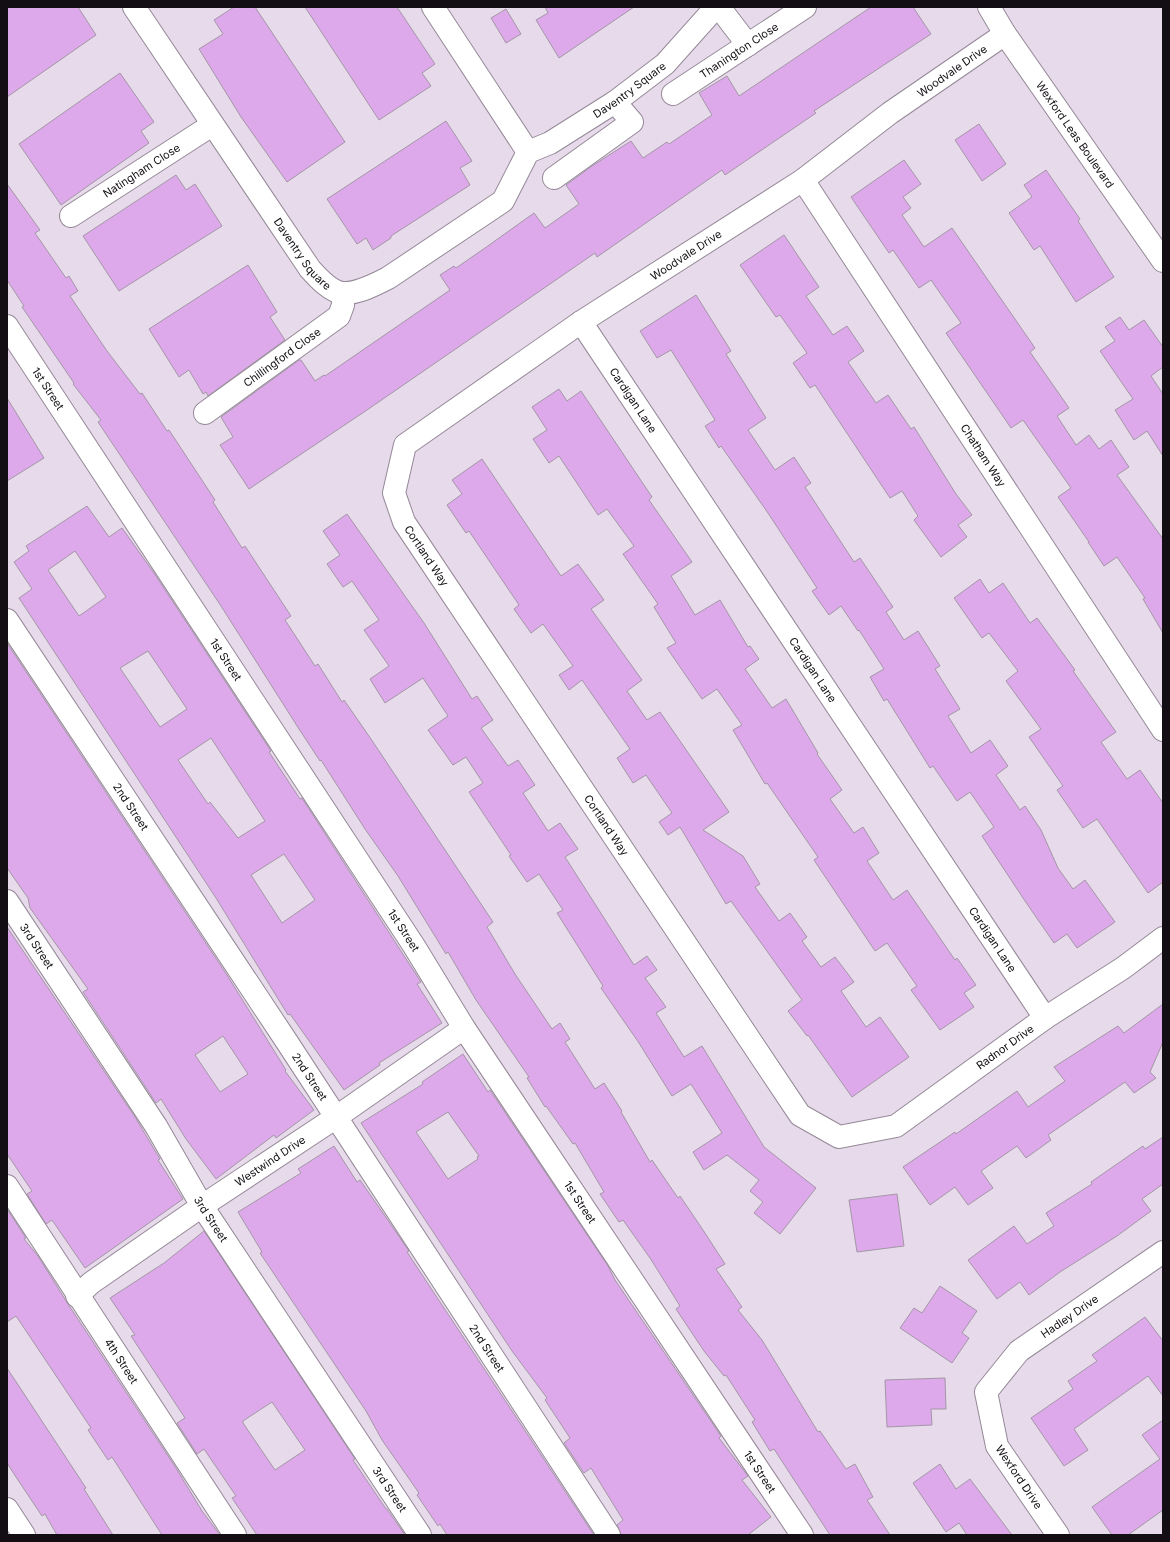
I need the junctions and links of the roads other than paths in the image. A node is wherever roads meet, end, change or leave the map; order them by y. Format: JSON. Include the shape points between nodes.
{"nodes":[{"id":1,"x":134,"y":7,"type":"edge"},
{"id":2,"x":433,"y":7,"type":"edge"},
{"id":3,"x":718,"y":7,"type":"edge"},
{"id":4,"x":804,"y":7,"type":"edge"},
{"id":5,"x":988,"y":7,"type":"edge"},
{"id":6,"x":1004,"y":34,"type":"junction"},
{"id":7,"x":748,"y":45,"type":"junction"},
{"id":8,"x":673,"y":94,"type":"dead end"},
{"id":9,"x":615,"y":102,"type":"junction"},
{"id":10,"x":212,"y":125,"type":"junction"},
{"id":11,"x":528,"y":152,"type":"junction"},
{"id":12,"x":554,"y":178,"type":"dead end"},
{"id":13,"x":803,"y":180,"type":"junction"},
{"id":14,"x":71,"y":216,"type":"dead end"},
{"id":15,"x":1163,"y":261,"type":"edge"},
{"id":16,"x":343,"y":293,"type":"junction"},
{"id":17,"x":581,"y":322,"type":"junction"},
{"id":18,"x":9,"y":332,"type":"edge"},
{"id":19,"x":206,"y":413,"type":"dead end"},
{"id":20,"x":394,"y":493,"type":"joint"},
{"id":21,"x":7,"y":620,"type":"edge"},
{"id":22,"x":1163,"y":730,"type":"edge"},
{"id":23,"x":7,"y":901,"type":"edge"},
{"id":24,"x":1163,"y":938,"type":"edge"},
{"id":25,"x":1045,"y":1018,"type":"junction"},
{"id":26,"x":464,"y":1028,"type":"junction"},
{"id":27,"x":335,"y":1118,"type":"junction"},
{"id":28,"x":839,"y":1137,"type":"joint"},
{"id":29,"x":7,"y":1186,"type":"edge"},
{"id":30,"x":202,"y":1206,"type":"junction"},
{"id":31,"x":1163,"y":1252,"type":"edge"},
{"id":32,"x":77,"y":1296,"type":"junction"},
{"id":33,"x":986,"y":1392,"type":"joint"},
{"id":34,"x":7,"y":1509,"type":"edge"},
{"id":35,"x":794,"y":1532,"type":"edge"},
{"id":36,"x":24,"y":1535,"type":"edge"},
{"id":37,"x":236,"y":1535,"type":"edge"},
{"id":38,"x":420,"y":1535,"type":"edge"},
{"id":39,"x":609,"y":1535,"type":"edge"},
{"id":40,"x":1058,"y":1535,"type":"edge"}],
"edges":[{"from":1,"to":10,"type":"street","name":"Daventry Square"},
{"from":2,"to":11,"type":"street"},
{"from":3,"to":7,"type":"street"},
{"from":3,"to":9,"type":"street","name":"Daventry Square","via":[[665,64]]},
{"from":4,"to":7,"type":"street","name":"Thanington Close"},
{"from":5,"to":6,"type":"street","name":"Wexford Leas Boulevard"},
{"from":6,"to":13,"type":"street","name":"Woodvale Drive","via":[[890,113]]},
{"from":6,"to":15,"type":"street","name":"Wexford Leas Boulevard"},
{"from":7,"to":8,"type":"street","name":"Thanington Close"},
{"from":9,"to":11,"type":"street","name":"Daventry Square","via":[[550,143]]},
{"from":9,"to":12,"type":"street","via":[[632,122]]},
{"from":10,"to":14,"type":"street","name":"Natingham Close"},
{"from":10,"to":16,"type":"street","name":"Daventry Square","via":[[310,269],[320,279]]},
{"from":11,"to":16,"type":"street","name":"Daventry Square","via":[[503,201],[388,278],[372,286]]},
{"from":13,"to":17,"type":"street","name":"Woodvale Drive"},
{"from":13,"to":22,"type":"street","name":"Chatham Way"},
{"from":16,"to":19,"type":"street","name":"Chillingford Close","via":[[343,305],[339,316]]},
{"from":17,"to":20,"type":"street","name":"Woodvale Drive","via":[[405,446]]},
{"from":17,"to":25,"type":"street","name":"Cardigan Lane"},
{"from":18,"to":26,"type":"street","name":"1st Street","via":[[414,946]]},
{"from":20,"to":28,"type":"street","name":"Cortland Way","via":[[404,522],[800,1115]]},
{"from":21,"to":27,"type":"street","name":"2nd Street"},
{"from":23,"to":30,"type":"street","name":"3rd Street","via":[[156,1126]]},
{"from":24,"to":25,"type":"street","name":"Radnor Drive","via":[[1123,968]]},
{"from":25,"to":28,"type":"street","name":"Radnor Drive","via":[[896,1126]]},
{"from":26,"to":27,"type":"street","name":"Westwind Drive"},
{"from":26,"to":35,"type":"street","name":"1st Street"},
{"from":27,"to":30,"type":"street","name":"Westwind Drive"},
{"from":27,"to":39,"type":"street","name":"2nd Street"},
{"from":29,"to":32,"type":"street","name":"4th Street"},
{"from":30,"to":32,"type":"street","name":"Westwind Drive","via":[[91,1283]]},
{"from":30,"to":38,"type":"street","name":"3rd Street"},
{"from":31,"to":33,"type":"street","name":"Hadley Drive","via":[[1020,1351]]},
{"from":32,"to":37,"type":"street","name":"4th Street"},
{"from":33,"to":40,"type":"street","name":"Wexford Drive","via":[[997,1446]]},
{"from":34,"to":36,"type":"street"}]}
